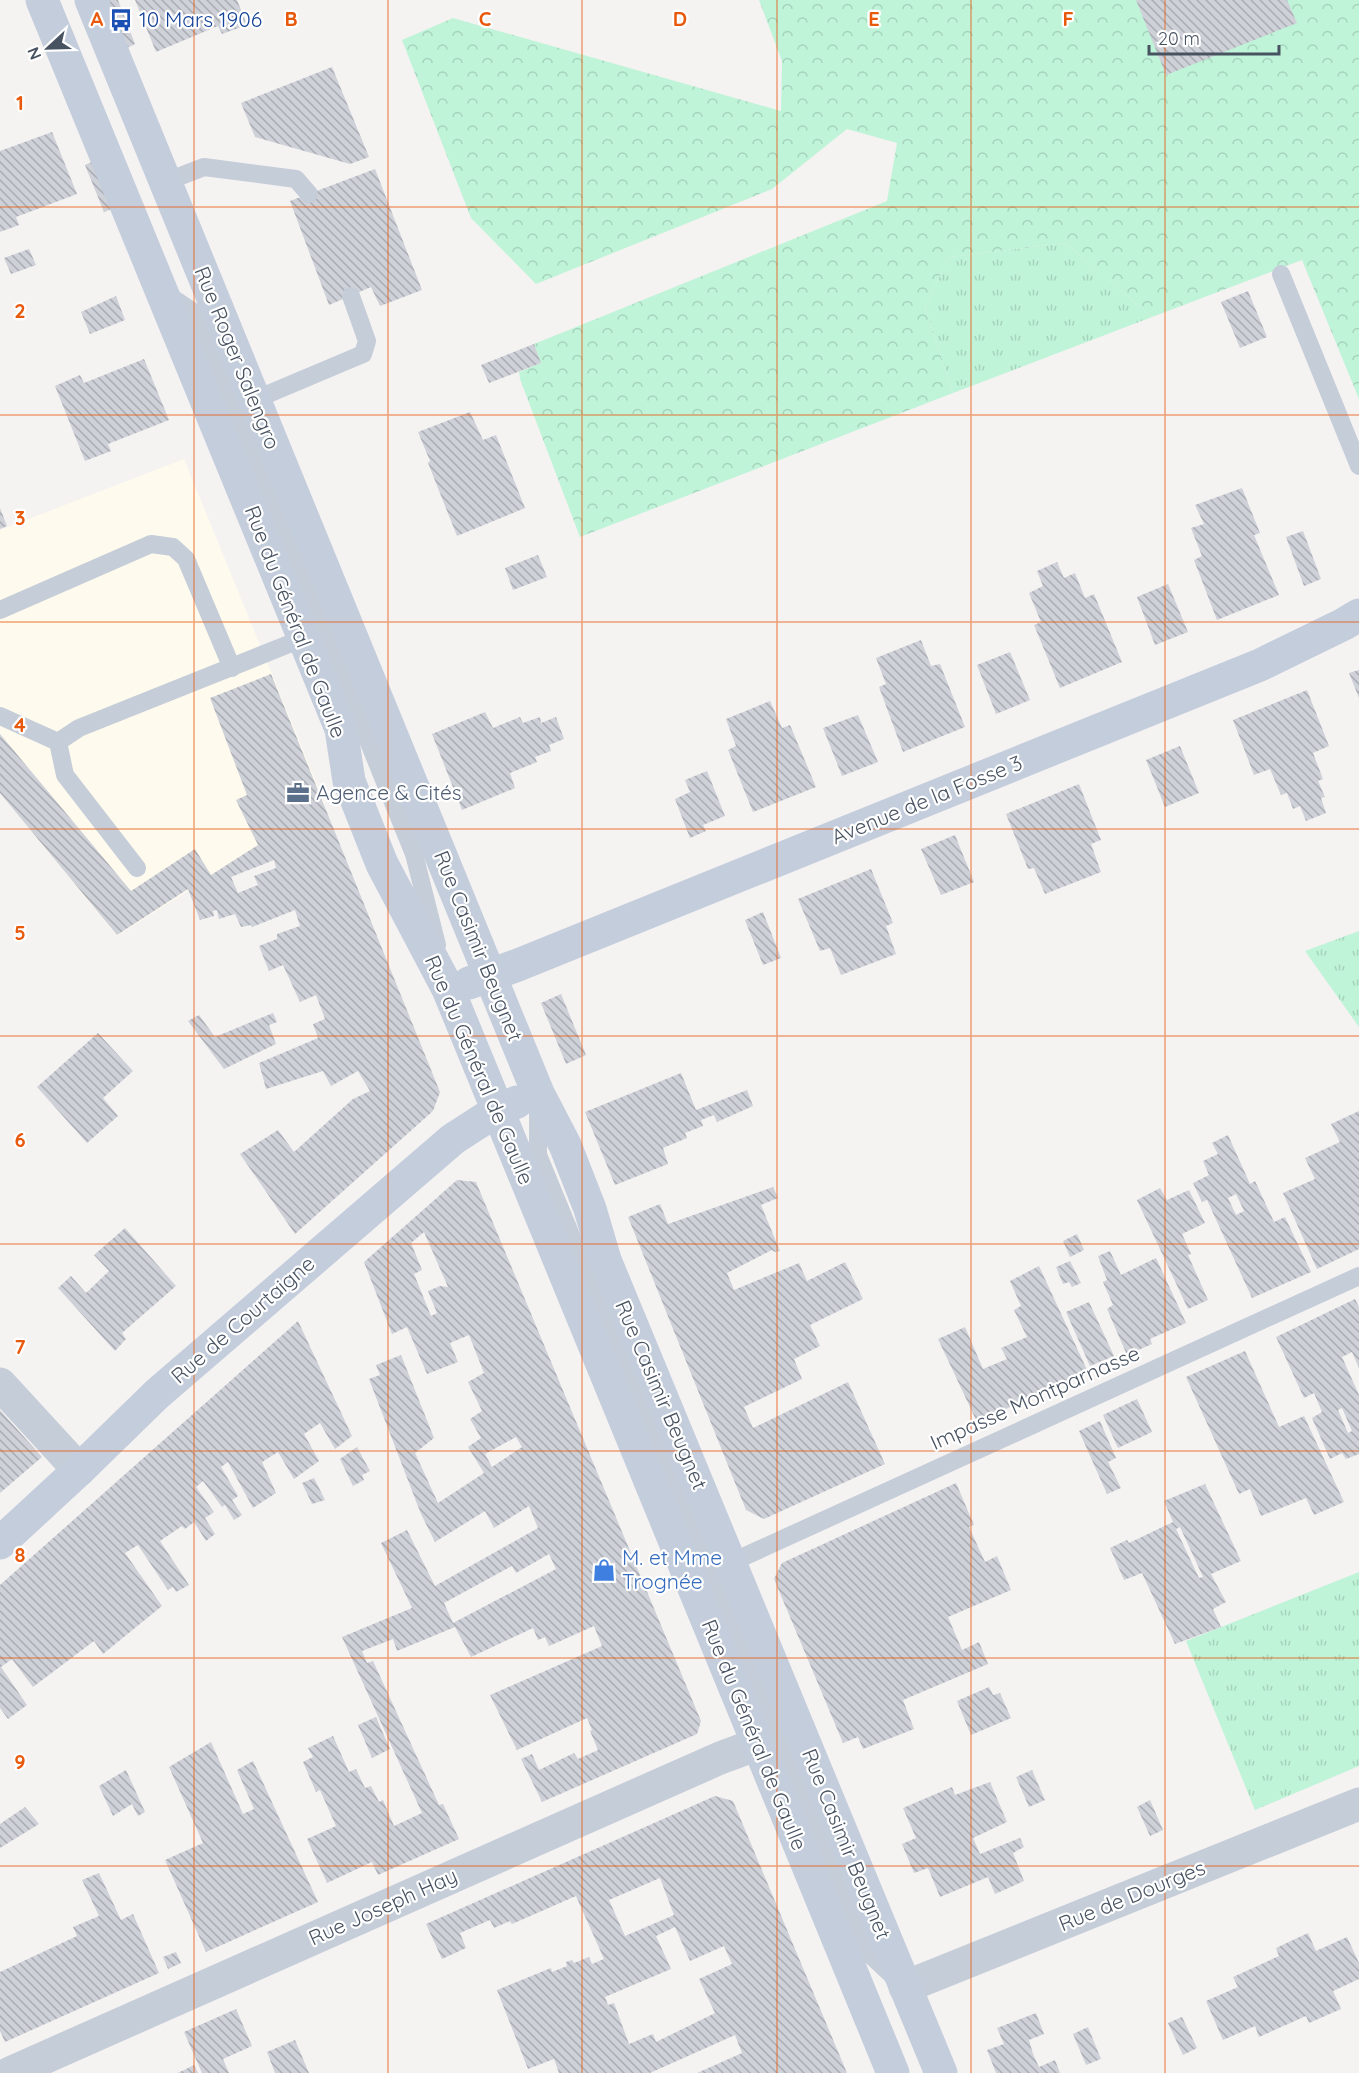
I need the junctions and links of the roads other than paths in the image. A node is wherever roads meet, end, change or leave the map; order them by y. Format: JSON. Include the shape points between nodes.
{"nodes":[{"id":1,"x":42,"y":0,"type":"edge"},
{"id":2,"x":91,"y":0,"type":"edge"},
{"id":3,"x":165,"y":182,"type":"junction"},
{"id":4,"x":309,"y":194,"type":"dead end"},
{"id":5,"x":1281,"y":274,"type":"dead end"},
{"id":6,"x":161,"y":291,"type":"junction"},
{"id":7,"x":351,"y":296,"type":"dead end"},
{"id":8,"x":254,"y":400,"type":"junction"},
{"id":9,"x":1359,"y":466,"type":"edge"},
{"id":10,"x":0,"y":610,"type":"edge"},
{"id":11,"x":1359,"y":615,"type":"edge"},
{"id":12,"x":304,"y":638,"type":"junction"},
{"id":13,"x":232,"y":668,"type":"junction"},
{"id":14,"x":0,"y":716,"type":"edge"},
{"id":15,"x":384,"y":717,"type":"joint"},
{"id":16,"x":58,"y":742,"type":"junction"},
{"id":17,"x":137,"y":868,"type":"dead end"},
{"id":18,"x":490,"y":976,"type":"junction"},
{"id":19,"x":448,"y":990,"type":"junction"},
{"id":20,"x":538,"y":1093,"type":"junction"},
{"id":21,"x":498,"y":1110,"type":"junction"},
{"id":22,"x":1359,"y":1276,"type":"edge"},
{"id":23,"x":0,"y":1384,"type":"edge"},
{"id":24,"x":78,"y":1470,"type":"junction"},
{"id":25,"x":0,"y":1543,"type":"edge"},
{"id":26,"x":730,"y":1563,"type":"junction"},
{"id":27,"x":758,"y":1744,"type":"junction"},
{"id":28,"x":1359,"y":1804,"type":"edge"},
{"id":29,"x":905,"y":1987,"type":"junction"},
{"id":30,"x":24,"y":2070,"type":"edge"},
{"id":31,"x":893,"y":2073,"type":"edge"},
{"id":32,"x":940,"y":2073,"type":"edge"}],
"edges":[{"from":1,"to":6,"type":"main road","name":"Rue du Général de Gaulle"},
{"from":2,"to":3,"type":"main road","name":"Rue Roger Salengro"},
{"from":3,"to":4,"type":"lane","via":[[204,167],[296,179]]},
{"from":3,"to":8,"type":"main road","name":"Rue Roger Salengro"},
{"from":5,"to":9,"type":"lane"},
{"from":6,"to":12,"type":"main road","name":"Rue du Général de Gaulle"},
{"from":6,"to":19,"type":"lane","via":[[195,313],[414,854]]},
{"from":7,"to":8,"type":"lane","via":[[367,340],[363,354]]},
{"from":8,"to":15,"type":"main road","name":"Rue Roger Salengro"},
{"from":10,"to":13,"type":"lane","via":[[151,544],[173,548],[186,559]]},
{"from":11,"to":18,"type":"main road","name":"Avenue de la Fosse 3","via":[[1260,665]]},
{"from":12,"to":13,"type":"lane"},
{"from":12,"to":19,"type":"main road","name":"Rue du Général de Gaulle","via":[[342,729],[349,781],[382,864]]},
{"from":13,"to":16,"type":"lane","via":[[80,728]]},
{"from":14,"to":16,"type":"lane"},
{"from":15,"to":18,"type":"main road","name":"Rue Casimir Beugnet"},
{"from":16,"to":17,"type":"lane","via":[[65,775]]},
{"from":18,"to":19,"type":"main road","name":"Avenue de la Fosse 3"},
{"from":18,"to":20,"type":"main road","name":"Rue Casimir Beugnet"},
{"from":19,"to":21,"type":"main road","name":"Rue du Général de Gaulle"},
{"from":20,"to":21,"type":"main road","name":"Rue de Courtaigne"},
{"from":20,"to":26,"type":"main road","name":"Rue Casimir Beugnet","via":[[565,1145],[591,1209],[605,1260]]},
{"from":20,"to":29,"type":"lane","via":[[538,1155],[865,1950]]},
{"from":21,"to":24,"type":"main road","name":"Rue de Courtaigne","via":[[453,1139],[157,1394]]},
{"from":21,"to":27,"type":"main road","name":"Rue du Général de Gaulle"},
{"from":22,"to":26,"type":"lane","name":"Impasse Montparnasse"},
{"from":23,"to":24,"type":"street"},
{"from":24,"to":25,"type":"main road","name":"Rue de Courtaigne"},
{"from":26,"to":29,"type":"main road","name":"Rue Casimir Beugnet"},
{"from":27,"to":30,"type":"street","name":"Rue Joseph Hay"},
{"from":27,"to":31,"type":"main road","name":"Rue du Général de Gaulle"},
{"from":28,"to":29,"type":"street","name":"Rue de Dourges"},
{"from":29,"to":32,"type":"main road","name":"Rue Casimir Beugnet"}]}
